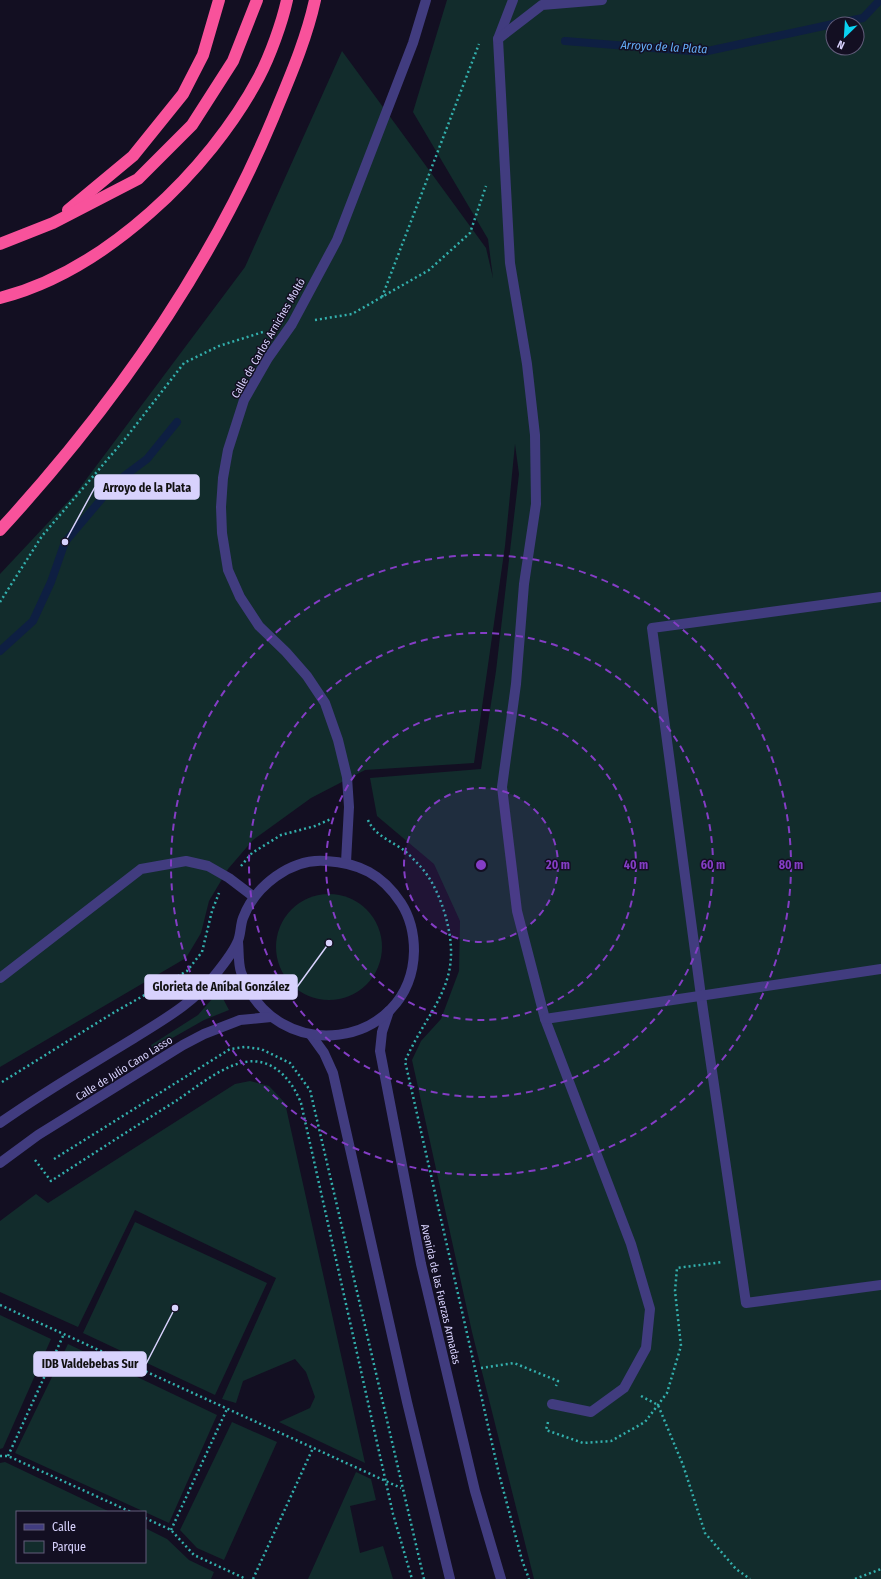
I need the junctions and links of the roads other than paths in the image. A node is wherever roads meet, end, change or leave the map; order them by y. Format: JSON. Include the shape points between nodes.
{"nodes":[{"id":1,"x":219,"y":0,"type":"edge"},
{"id":2,"x":257,"y":0,"type":"edge"},
{"id":3,"x":287,"y":0,"type":"edge"},
{"id":4,"x":314,"y":0,"type":"edge"},
{"id":5,"x":426,"y":0,"type":"edge"},
{"id":6,"x":513,"y":0,"type":"edge"},
{"id":7,"x":602,"y":0,"type":"edge"},
{"id":8,"x":498,"y":39,"type":"junction"},
{"id":9,"x":53,"y":223,"type":"junction"},
{"id":10,"x":0,"y":244,"type":"edge"},
{"id":11,"x":0,"y":298,"type":"edge"},
{"id":12,"x":0,"y":530,"type":"edge"},
{"id":13,"x":881,"y":597,"type":"edge"},
{"id":14,"x":346,"y":862,"type":"junction"},
{"id":15,"x":254,"y":897,"type":"junction"},
{"id":16,"x":238,"y":942,"type":"junction"},
{"id":17,"x":881,"y":969,"type":"edge"},
{"id":18,"x":0,"y":978,"type":"edge"},
{"id":19,"x":701,"y":996,"type":"junction"},
{"id":20,"x":389,"y":1011,"type":"junction"},
{"id":21,"x":271,"y":1017,"type":"junction"},
{"id":22,"x":544,"y":1019,"type":"junction"},
{"id":23,"x":310,"y":1035,"type":"junction"},
{"id":24,"x":0,"y":1123,"type":"edge"},
{"id":25,"x":0,"y":1163,"type":"edge"},
{"id":26,"x":881,"y":1285,"type":"edge"},
{"id":27,"x":552,"y":1404,"type":"dead end"},
{"id":28,"x":450,"y":1579,"type":"edge"},
{"id":29,"x":501,"y":1579,"type":"edge"}],
"edges":[{"from":1,"to":9,"type":"highway","via":[[203,55],[183,94],[133,156]]},
{"from":2,"to":9,"type":"highway","via":[[232,61],[192,125],[138,179]]},
{"from":3,"to":11,"type":"highway","via":[[260,76],[223,134],[176,189],[126,234],[72,268],[18,293]]},
{"from":4,"to":12,"type":"highway","via":[[309,26],[262,144],[234,203],[193,276],[109,400]]},
{"from":5,"to":14,"type":"street","name":"Calle de Carlos Arniches Moltó","via":[[413,43],[337,240],[292,324],[268,358],[244,400],[228,450],[223,478],[222,533],[228,570],[240,597],[259,626],[307,676],[325,703],[338,740],[345,769],[349,807]]},
{"from":6,"to":8,"type":"street"},
{"from":7,"to":8,"type":"street","via":[[542,6]]},
{"from":8,"to":22,"type":"street","via":[[510,263],[528,372],[535,435],[536,504],[524,584],[516,684],[502,787],[517,911]]},
{"from":9,"to":10,"type":"highway"},
{"from":13,"to":19,"type":"street","via":[[652,628]]},
{"from":14,"to":15,"type":"street","via":[[320,860],[294,866],[272,878]]},
{"from":14,"to":20,"type":"street","via":[[371,872],[392,889],[407,912],[414,937],[413,964],[404,989]]},
{"from":15,"to":16,"type":"street","via":[[243,918]]},
{"from":15,"to":18,"type":"street","via":[[208,866],[186,861],[141,869]]},
{"from":16,"to":21,"type":"street","via":[[240,970],[252,996]]},
{"from":16,"to":24,"type":"street","name":"Calle de Julio Cano Lasso","via":[[215,976],[188,1004]]},
{"from":17,"to":19,"type":"street"},
{"from":19,"to":22,"type":"street"},
{"from":19,"to":26,"type":"street","via":[[746,1303]]},
{"from":20,"to":23,"type":"street","via":[[366,1027],[339,1036]]},
{"from":20,"to":29,"type":"street","name":"Avenida de las Fuerzas Armadas","via":[[382,1032],[380,1051],[421,1264],[475,1491]]},
{"from":21,"to":23,"type":"street","via":[[290,1028]]},
{"from":21,"to":25,"type":"street","name":"Calle de Julio Cano Lasso","via":[[240,1020],[183,1045],[38,1135]]},
{"from":22,"to":27,"type":"street","via":[[631,1244],[650,1309],[646,1348],[624,1388],[591,1412]]},
{"from":23,"to":28,"type":"street","via":[[324,1053],[333,1073],[407,1402]]}]}
